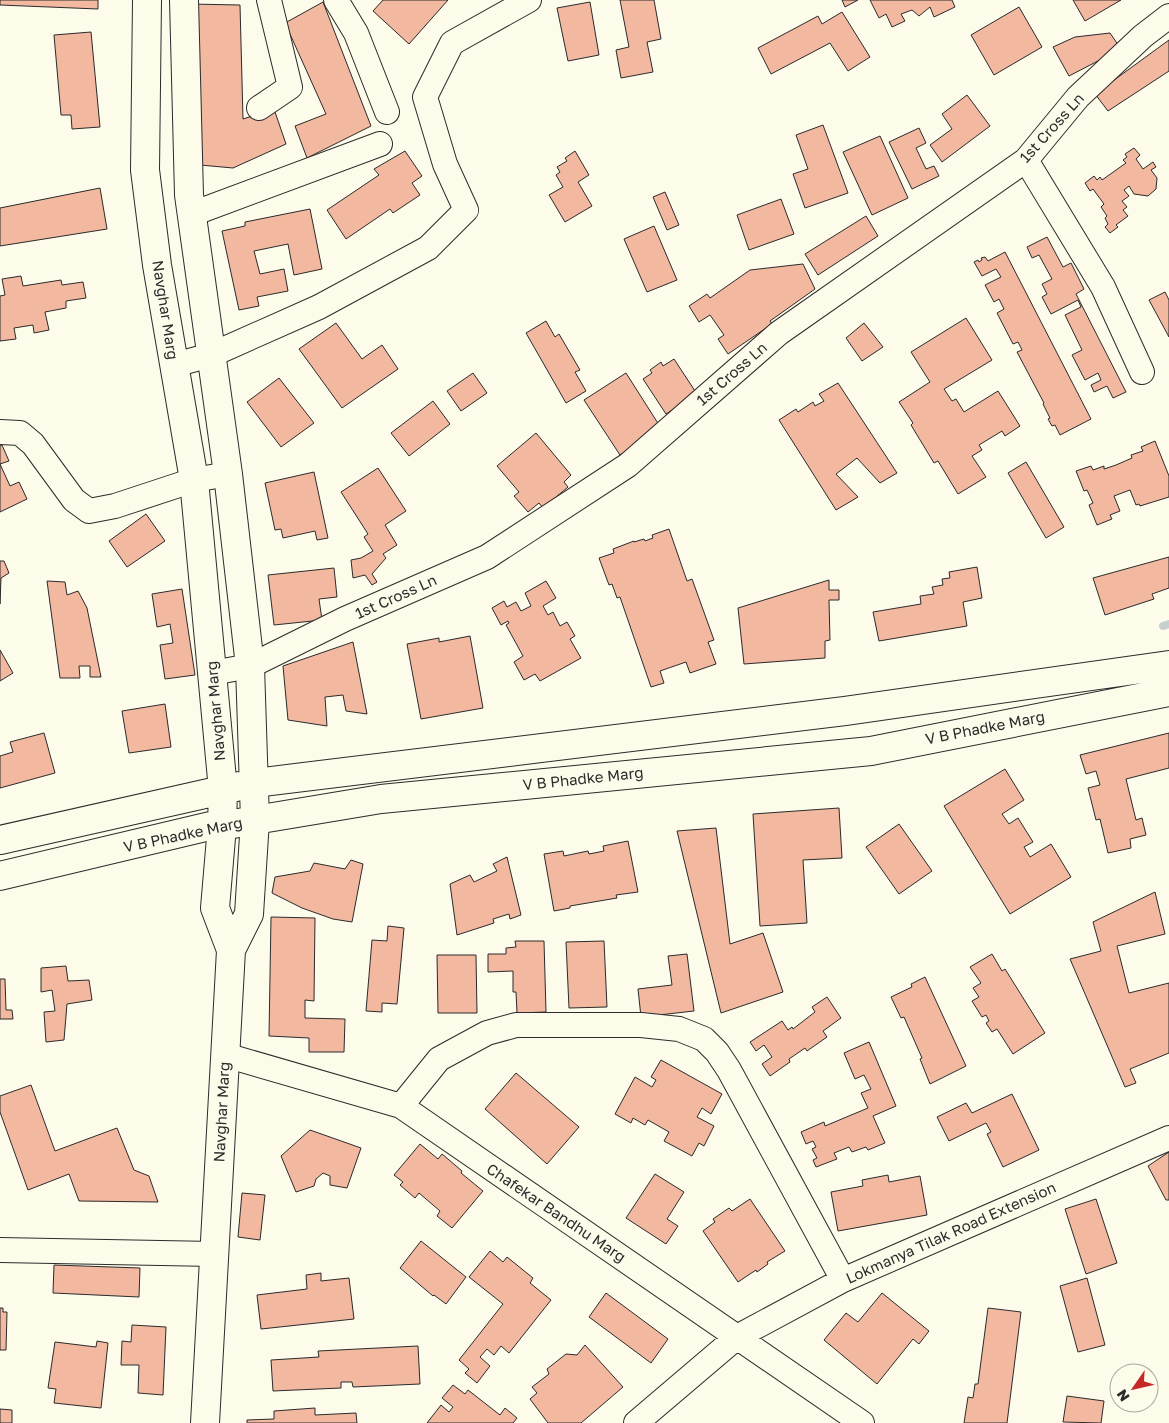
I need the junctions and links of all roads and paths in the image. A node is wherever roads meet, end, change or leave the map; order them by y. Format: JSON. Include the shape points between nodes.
{"nodes":[{"id":1,"x":147,"y":0,"type":"edge"},
{"id":2,"x":184,"y":0,"type":"edge"},
{"id":3,"x":269,"y":0,"type":"edge"},
{"id":4,"x":336,"y":0,"type":"edge"},
{"id":5,"x":529,"y":0,"type":"edge"},
{"id":6,"x":1169,"y":16,"type":"edge"},
{"id":7,"x":259,"y":108,"type":"dead end"},
{"id":8,"x":387,"y":112,"type":"dead end"},
{"id":9,"x":380,"y":144,"type":"dead end"},
{"id":10,"x":1026,"y":160,"type":"junction"},
{"id":11,"x":192,"y":214,"type":"junction"},
{"id":12,"x":210,"y":355,"type":"junction"},
{"id":13,"x":174,"y":365,"type":"junction"},
{"id":14,"x":1142,"y":372,"type":"dead end"},
{"id":15,"x":0,"y":432,"type":"edge"},
{"id":16,"x":228,"y":474,"type":"junction"},
{"id":17,"x":194,"y":480,"type":"junction"},
{"id":18,"x":238,"y":564,"type":"junction"},
{"id":19,"x":202,"y":568,"type":"junction"},
{"id":20,"x":1169,"y":665,"type":"edge"},
{"id":21,"x":250,"y":666,"type":"junction"},
{"id":22,"x":212,"y":673,"type":"junction"},
{"id":23,"x":1169,"y":692,"type":"edge"},
{"id":24,"x":254,"y":783,"type":"junction"},
{"id":25,"x":224,"y":790,"type":"junction"},
{"id":26,"x":255,"y":820,"type":"junction"},
{"id":27,"x":222,"y":826,"type":"junction"},
{"id":28,"x":0,"y":840,"type":"edge"},
{"id":29,"x":0,"y":876,"type":"edge"},
{"id":30,"x":231,"y":950,"type":"junction"},
{"id":31,"x":225,"y":1055,"type":"junction"},
{"id":32,"x":401,"y":1106,"type":"junction"},
{"id":33,"x":1169,"y":1138,"type":"edge"},
{"id":34,"x":0,"y":1250,"type":"edge"},
{"id":35,"x":214,"y":1254,"type":"junction"},
{"id":36,"x":843,"y":1280,"type":"junction"},
{"id":37,"x":737,"y":1336,"type":"junction"},
{"id":38,"x":205,"y":1423,"type":"edge"},
{"id":39,"x":636,"y":1423,"type":"edge"},
{"id":40,"x":862,"y":1423,"type":"edge"}],
"edges":[{"from":1,"to":13,"type":"street","name":"Navghar Marg","via":[[145,170]]},
{"from":2,"to":11,"type":"street"},
{"from":3,"to":7,"type":"street","via":[[290,87]]},
{"from":4,"to":8,"type":"street","via":[[356,33]]},
{"from":5,"to":12,"type":"street","via":[[452,42],[425,98],[446,164],[466,210],[428,248],[319,307]]},
{"from":6,"to":10,"type":"street","name":"1st Cross Ln","via":[[1078,97]]},
{"from":9,"to":11,"type":"street"},
{"from":10,"to":14,"type":"street","via":[[1103,287]]},
{"from":10,"to":21,"type":"street","name":"1st Cross Ln","via":[[778,333],[628,465],[487,557],[345,619]]},
{"from":11,"to":12,"type":"street"},
{"from":12,"to":13,"type":"street"},
{"from":12,"to":16,"type":"street"},
{"from":13,"to":17,"type":"street","name":"Navghar Marg"},
{"from":15,"to":17,"type":"street","via":[[20,433],[33,444],[74,500],[89,511],[115,506]]},
{"from":16,"to":17,"type":"street"},
{"from":16,"to":18,"type":"street"},
{"from":17,"to":19,"type":"street","name":"Navghar Marg"},
{"from":18,"to":19,"type":"street"},
{"from":18,"to":21,"type":"street"},
{"from":19,"to":22,"type":"street","name":"Navghar Marg"},
{"from":20,"to":24,"type":"street","via":[[844,711]]},
{"from":21,"to":22,"type":"street","name":"1st Cross Ln"},
{"from":21,"to":24,"type":"street"},
{"from":22,"to":25,"type":"street","name":"Navghar Marg"},
{"from":23,"to":26,"type":"street","name":"V B Phadke Marg","via":[[870,751],[381,799]]},
{"from":24,"to":25,"type":"street"},
{"from":24,"to":26,"type":"street"},
{"from":25,"to":27,"type":"street","name":"Navghar Marg"},
{"from":25,"to":28,"type":"street"},
{"from":26,"to":27,"type":"street","name":"V B Phadke Marg"},
{"from":26,"to":30,"type":"street","via":[[250,914]]},
{"from":27,"to":29,"type":"street","name":"V B Phadke Marg","via":[[210,826]]},
{"from":27,"to":30,"type":"street","name":"Navghar Marg","via":[[214,908]]},
{"from":30,"to":31,"type":"street","name":"Navghar Marg"},
{"from":31,"to":32,"type":"street","name":"Chafekar Bandhu Marg"},
{"from":31,"to":35,"type":"street","name":"Navghar Marg"},
{"from":32,"to":36,"type":"street","via":[[438,1059],[487,1033],[516,1026],[642,1025],[679,1029],[704,1039],[729,1070]]},
{"from":32,"to":37,"type":"street","name":"Chafekar Bandhu Marg"},
{"from":33,"to":36,"type":"street","name":"Lokmanya Tilak Road Extension"},
{"from":34,"to":35,"type":"street"},
{"from":35,"to":38,"type":"street","name":"Navghar Marg"},
{"from":36,"to":37,"type":"street","name":"Lokmanya Tilak Road Extension"},
{"from":37,"to":39,"type":"street","name":"Lokmanya Tilak Road Extension"},
{"from":37,"to":40,"type":"street","name":"Chafekar Bandhu Marg"}]}
